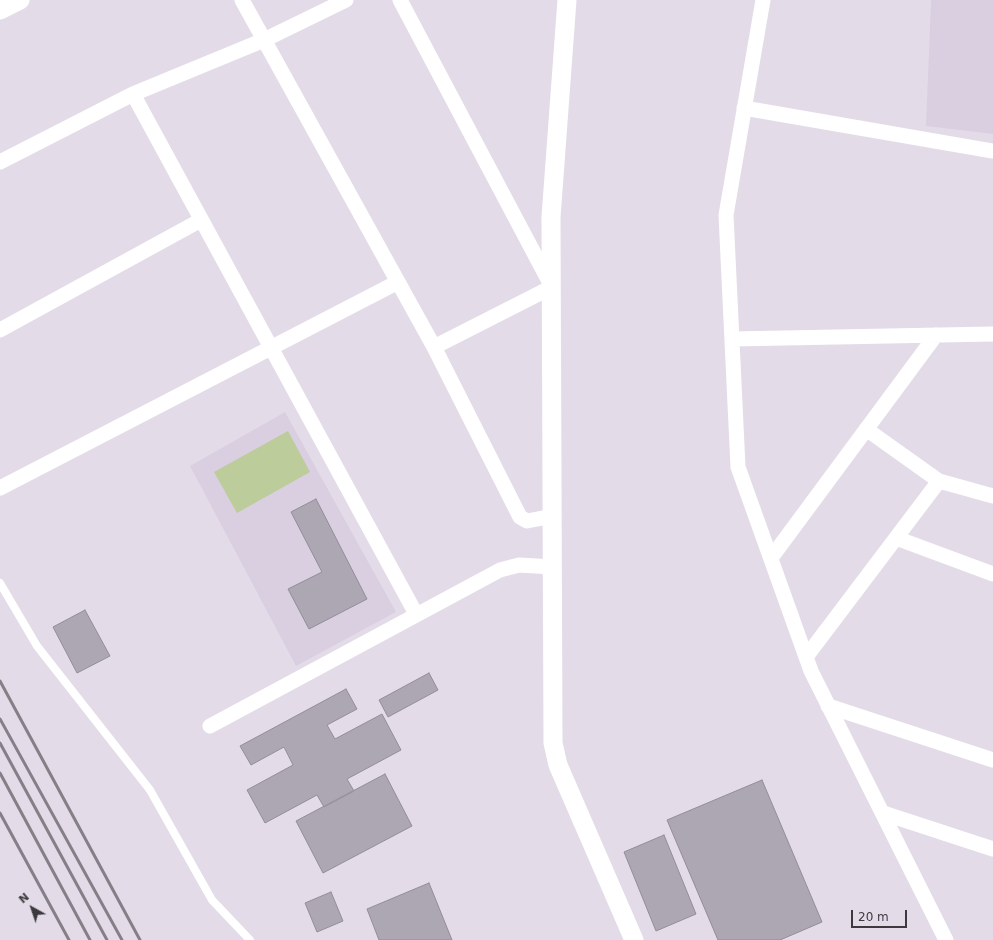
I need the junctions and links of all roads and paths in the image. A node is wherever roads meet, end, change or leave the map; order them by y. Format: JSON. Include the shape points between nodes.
{"nodes":[{"id":1,"x":20,"y":0,"type":"edge"},
{"id":2,"x":242,"y":0,"type":"edge"},
{"id":3,"x":346,"y":0,"type":"edge"},
{"id":4,"x":400,"y":0,"type":"edge"},
{"id":5,"x":567,"y":0,"type":"edge"},
{"id":6,"x":763,"y":0,"type":"edge"},
{"id":7,"x":0,"y":10,"type":"edge"},
{"id":8,"x":264,"y":40,"type":"junction"},
{"id":9,"x":133,"y":94,"type":"junction"},
{"id":10,"x":744,"y":108,"type":"junction"},
{"id":11,"x":993,"y":152,"type":"edge"},
{"id":12,"x":0,"y":162,"type":"edge"},
{"id":13,"x":201,"y":220,"type":"junction"},
{"id":14,"x":398,"y":282,"type":"junction"},
{"id":15,"x":552,"y":286,"type":"junction"},
{"id":16,"x":0,"y":330,"type":"edge"},
{"id":17,"x":993,"y":334,"type":"edge"},
{"id":18,"x":936,"y":335,"type":"junction"},
{"id":19,"x":732,"y":339,"type":"junction"},
{"id":20,"x":434,"y":347,"type":"junction"},
{"id":21,"x":271,"y":348,"type":"junction"},
{"id":22,"x":866,"y":429,"type":"junction"},
{"id":23,"x":939,"y":481,"type":"junction"},
{"id":24,"x":0,"y":488,"type":"edge"},
{"id":25,"x":993,"y":496,"type":"edge"},
{"id":26,"x":553,"y":516,"type":"junction"},
{"id":27,"x":896,"y":538,"type":"junction"},
{"id":28,"x":771,"y":558,"type":"junction"},
{"id":29,"x":553,"y":567,"type":"junction"},
{"id":30,"x":993,"y":574,"type":"edge"},
{"id":31,"x":0,"y":582,"type":"edge"},
{"id":32,"x":416,"y":614,"type":"junction"},
{"id":33,"x":806,"y":657,"type":"junction"},
{"id":34,"x":828,"y":706,"type":"junction"},
{"id":35,"x":210,"y":726,"type":"dead end"},
{"id":36,"x":993,"y":760,"type":"edge"},
{"id":37,"x":883,"y":813,"type":"junction"},
{"id":38,"x":993,"y":849,"type":"edge"},
{"id":39,"x":250,"y":940,"type":"edge"},
{"id":40,"x":634,"y":940,"type":"edge"},
{"id":41,"x":946,"y":940,"type":"edge"}],
"edges":[{"from":1,"to":7,"type":"street"},
{"from":2,"to":8,"type":"street"},
{"from":3,"to":8,"type":"street"},
{"from":4,"to":15,"type":"street"},
{"from":5,"to":15,"type":"street","via":[[552,189]]},
{"from":6,"to":10,"type":"street"},
{"from":8,"to":9,"type":"street"},
{"from":8,"to":14,"type":"street"},
{"from":9,"to":12,"type":"street"},
{"from":9,"to":13,"type":"street"},
{"from":10,"to":11,"type":"street"},
{"from":10,"to":19,"type":"street","via":[[726,215]]},
{"from":13,"to":16,"type":"street"},
{"from":13,"to":21,"type":"street"},
{"from":14,"to":20,"type":"street"},
{"from":14,"to":21,"type":"street"},
{"from":15,"to":20,"type":"street"},
{"from":15,"to":26,"type":"street"},
{"from":17,"to":18,"type":"street"},
{"from":18,"to":19,"type":"street"},
{"from":18,"to":22,"type":"street"},
{"from":19,"to":28,"type":"street","via":[[738,467]]},
{"from":20,"to":26,"type":"street","via":[[520,517],[527,521]]},
{"from":21,"to":24,"type":"street"},
{"from":21,"to":32,"type":"street"},
{"from":22,"to":23,"type":"street"},
{"from":22,"to":28,"type":"street"},
{"from":23,"to":25,"type":"street"},
{"from":23,"to":27,"type":"street"},
{"from":26,"to":29,"type":"street"},
{"from":27,"to":30,"type":"street"},
{"from":27,"to":33,"type":"street"},
{"from":28,"to":33,"type":"street"},
{"from":29,"to":32,"type":"street","via":[[519,565],[500,570]]},
{"from":29,"to":40,"type":"street","via":[[553,743],[558,765]]},
{"from":31,"to":39,"type":"lane","via":[[36,646],[150,790],[212,900]]},
{"from":32,"to":35,"type":"street"},
{"from":33,"to":34,"type":"street"},
{"from":34,"to":36,"type":"street"},
{"from":34,"to":37,"type":"street"},
{"from":37,"to":38,"type":"street"},
{"from":37,"to":41,"type":"street"}]}
